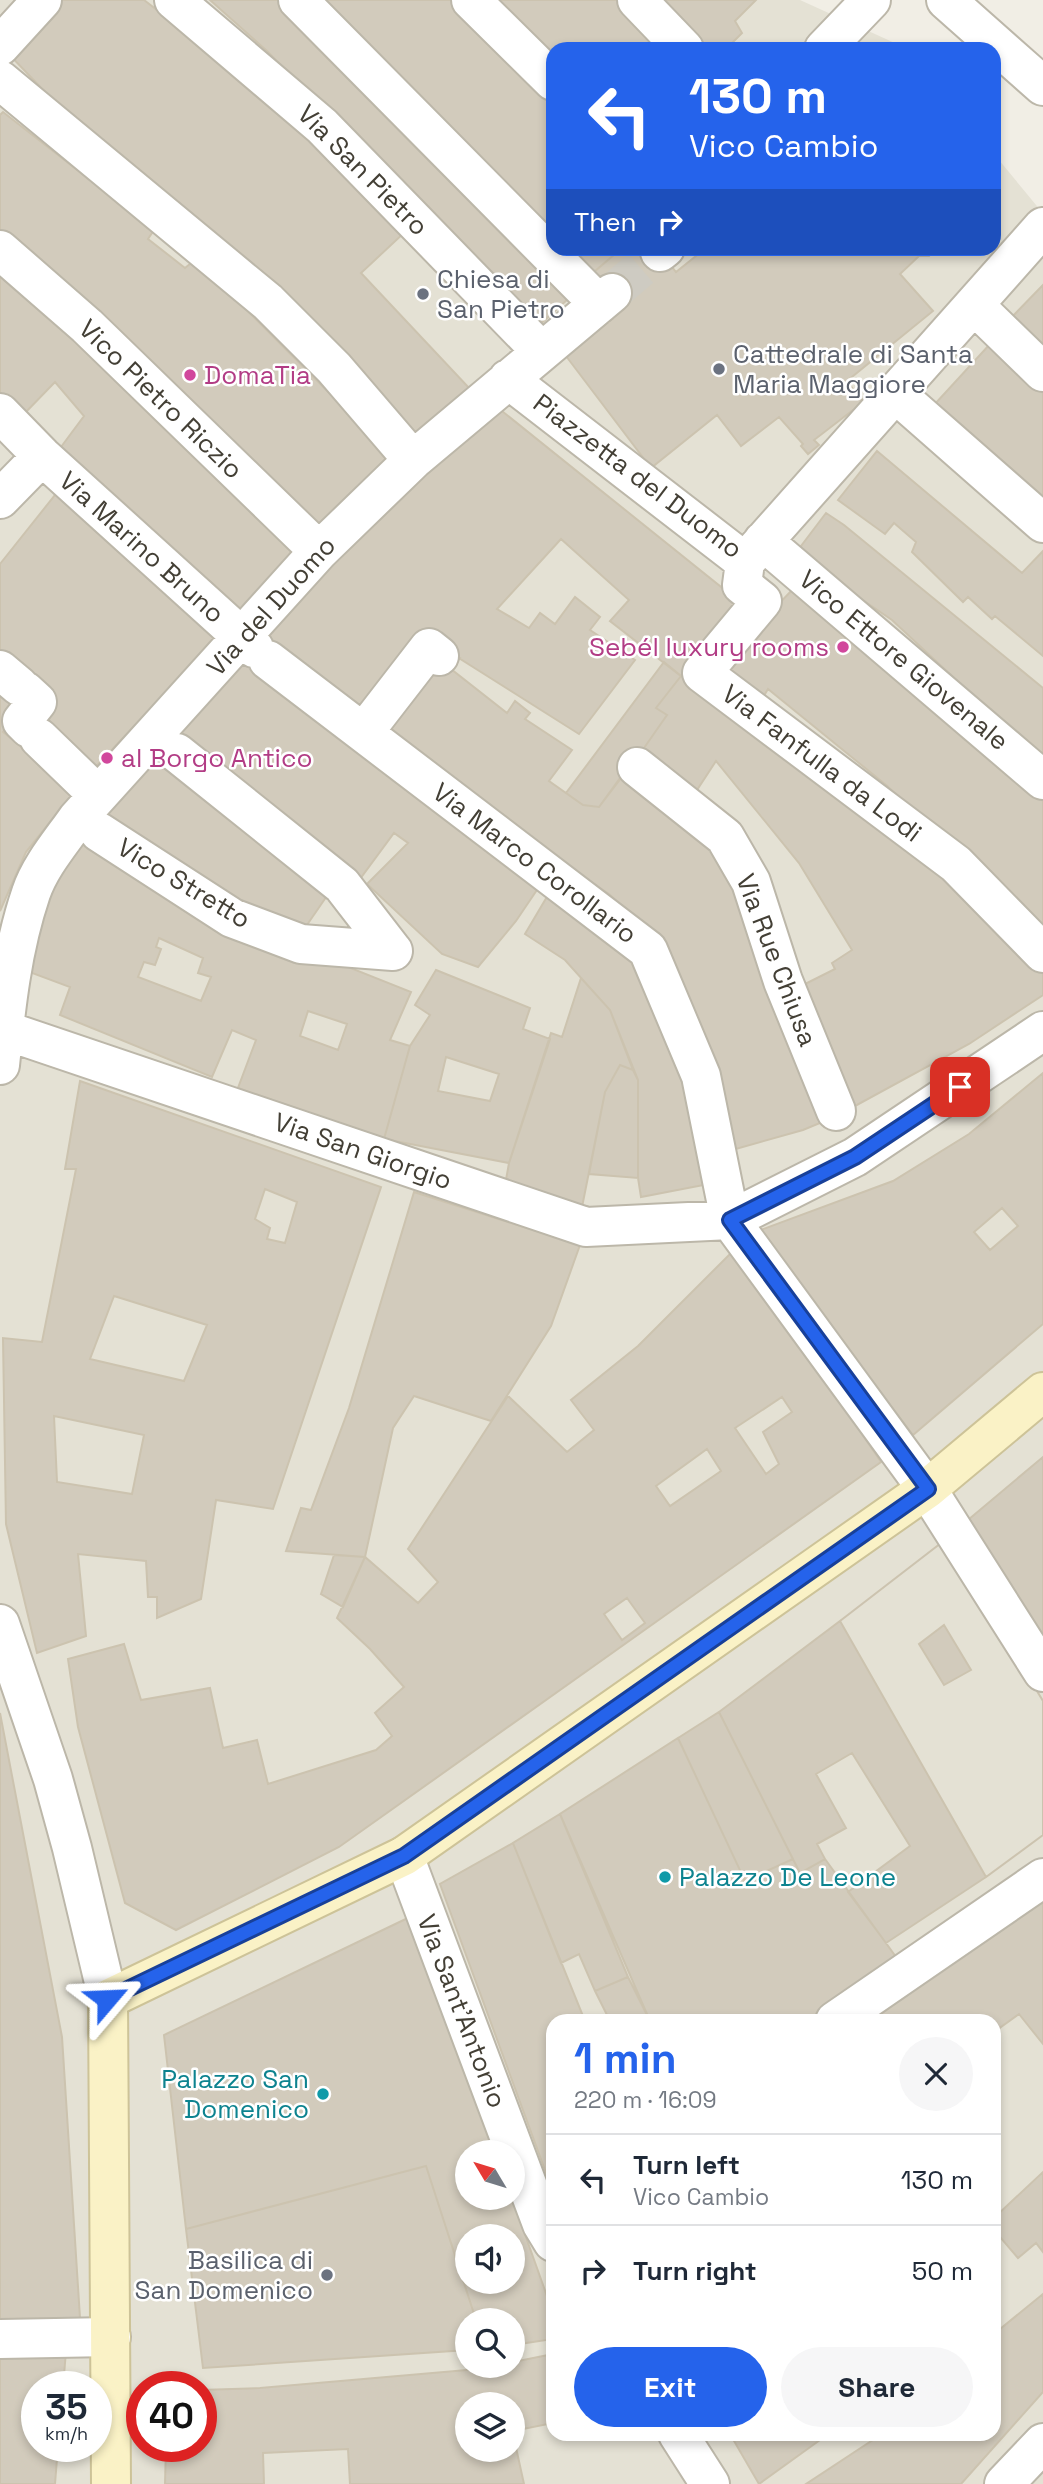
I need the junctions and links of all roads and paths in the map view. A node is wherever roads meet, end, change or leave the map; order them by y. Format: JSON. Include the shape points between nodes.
{"nodes":[{"id":1,"x":42,"y":0,"type":"edge"},
{"id":2,"x":174,"y":0,"type":"edge"},
{"id":3,"x":298,"y":0,"type":"edge"},
{"id":4,"x":471,"y":0,"type":"edge"},
{"id":5,"x":637,"y":0,"type":"edge"},
{"id":6,"x":871,"y":0,"type":"edge"},
{"id":7,"x":946,"y":0,"type":"edge"},
{"id":8,"x":677,"y":42,"type":"edge"},
{"id":9,"x":831,"y":42,"type":"edge"},
{"id":10,"x":993,"y":42,"type":"edge"},
{"id":11,"x":0,"y":46,"type":"edge"},
{"id":12,"x":1001,"y":49,"type":"edge"},
{"id":13,"x":546,"y":74,"type":"edge"},
{"id":14,"x":0,"y":80,"type":"edge"},
{"id":15,"x":1043,"y":86,"type":"edge"},
{"id":16,"x":1043,"y":227,"type":"edge"},
{"id":17,"x":546,"y":242,"type":"edge"},
{"id":18,"x":0,"y":250,"type":"edge"},
{"id":19,"x":561,"y":256,"type":"edge"},
{"id":20,"x":974,"y":305,"type":"junction"},
{"id":21,"x":541,"y":351,"type":"junction"},
{"id":22,"x":1043,"y":372,"type":"edge"},
{"id":23,"x":508,"y":379,"type":"junction"},
{"id":24,"x":895,"y":393,"type":"junction"},
{"id":25,"x":0,"y":413,"type":"edge"},
{"id":26,"x":42,"y":456,"type":"junction"},
{"id":27,"x":413,"y":460,"type":"junction"},
{"id":28,"x":0,"y":499,"type":"edge"},
{"id":29,"x":1043,"y":523,"type":"edge"},
{"id":30,"x":319,"y":551,"type":"junction"},
{"id":31,"x":754,"y":552,"type":"junction"},
{"id":32,"x":255,"y":649,"type":"junction"},
{"id":33,"x":439,"y":656,"type":"dead end"},
{"id":34,"x":14,"y":682,"type":"edge"},
{"id":35,"x":364,"y":733,"type":"junction"},
{"id":36,"x":164,"y":743,"type":"junction"},
{"id":37,"x":637,"y":767,"type":"dead end"},
{"id":38,"x":1043,"y":780,"type":"edge"},
{"id":39,"x":90,"y":817,"type":"junction"},
{"id":40,"x":1043,"y":953,"type":"edge"},
{"id":41,"x":5,"y":974,"type":"edge"},
{"id":42,"x":1043,"y":1031,"type":"edge"},
{"id":43,"x":2,"y":1047,"type":"edge"},
{"id":44,"x":855,"y":1157,"type":"junction"},
{"id":45,"x":730,"y":1220,"type":"junction"},
{"id":46,"x":1043,"y":1392,"type":"edge"},
{"id":47,"x":928,"y":1489,"type":"junction"},
{"id":48,"x":0,"y":1624,"type":"edge"},
{"id":49,"x":1043,"y":1672,"type":"edge"},
{"id":50,"x":404,"y":1856,"type":"junction"},
{"id":51,"x":1043,"y":1878,"type":"edge"},
{"id":52,"x":107,"y":1999,"type":"junction"},
{"id":53,"x":845,"y":2014,"type":"edge"},
{"id":54,"x":546,"y":2219,"type":"edge"},
{"id":55,"x":111,"y":2337,"type":"junction"},
{"id":56,"x":0,"y":2339,"type":"edge"},
{"id":57,"x":682,"y":2441,"type":"edge"},
{"id":58,"x":1043,"y":2443,"type":"edge"},
{"id":59,"x":111,"y":2484,"type":"edge"},
{"id":60,"x":710,"y":2484,"type":"edge"},
{"id":61,"x":1004,"y":2484,"type":"edge"}],
"edges":[{"from":1,"to":11,"type":"street"},
{"from":2,"to":21,"type":"street","name":"Via San Pietro","via":[[322,126]]},
{"from":3,"to":17,"type":"street","name":"Via del Duomo"},
{"from":4,"to":13,"type":"street"},
{"from":5,"to":8,"type":"street"},
{"from":6,"to":9,"type":"street"},
{"from":7,"to":10,"type":"street"},
{"from":12,"to":15,"type":"street"},
{"from":14,"to":27,"type":"street","via":[[268,302],[334,368]]},
{"from":16,"to":20,"type":"street","name":"Piazzetta del Duomo"},
{"from":18,"to":30,"type":"street","name":"Vico Pietro Riczio","via":[[87,326]]},
{"from":19,"to":21,"type":"street","name":"Via del Duomo","via":[[605,299]]},
{"from":20,"to":22,"type":"street"},
{"from":20,"to":24,"type":"street","name":"Piazzetta del Duomo"},
{"from":21,"to":23,"type":"street","name":"Via del Duomo"},
{"from":23,"to":27,"type":"street","name":"Via del Duomo"},
{"from":23,"to":31,"type":"street","name":"Piazzetta del Duomo"},
{"from":24,"to":29,"type":"street"},
{"from":24,"to":31,"type":"street","name":"Piazzetta del Duomo"},
{"from":25,"to":26,"type":"street","name":"Via Marino Bruno"},
{"from":26,"to":28,"type":"street","name":"Via Marino Bruno"},
{"from":26,"to":32,"type":"street","name":"Via Marino Bruno"},
{"from":27,"to":30,"type":"street","name":"Via del Duomo"},
{"from":30,"to":32,"type":"street","name":"Via del Duomo"},
{"from":31,"to":38,"type":"street","name":"Vico Ettore Giovenale"},
{"from":31,"to":40,"type":"street","name":"Via Fanfulla da Lodi","via":[[742,585],[762,601],[702,673],[956,864]]},
{"from":32,"to":35,"type":"street","name":"Via Marco Corollario"},
{"from":32,"to":36,"type":"street","name":"Via del Duomo"},
{"from":33,"to":35,"type":"street","via":[[429,649]]},
{"from":34,"to":39,"type":"street","name":"Vico Stretto","via":[[37,702],[22,721]]},
{"from":35,"to":45,"type":"street","name":"Via Marco Corollario","via":[[648,950],[701,1076]]},
{"from":36,"to":39,"type":"street","name":"Via del Duomo"},
{"from":36,"to":39,"type":"street","name":"Vico Stretto","via":[[342,885],[393,951],[301,944],[232,918]]},
{"from":37,"to":44,"type":"street","name":"Via Rue Chiusa","via":[[725,837],[751,882],[783,981]]},
{"from":39,"to":41,"type":"street","name":"Via del Duomo","via":[[52,854],[32,891]]},
{"from":41,"to":43,"type":"street","name":"Via del Duomo"},
{"from":42,"to":44,"type":"street"},
{"from":43,"to":45,"type":"street","name":"Via San Giorgio","via":[[586,1227]]},
{"from":44,"to":45,"type":"street"},
{"from":45,"to":47,"type":"street"},
{"from":46,"to":47,"type":"street"},
{"from":47,"to":49,"type":"street"},
{"from":47,"to":50,"type":"street"},
{"from":48,"to":52,"type":"street","via":[[53,1779]]},
{"from":50,"to":52,"type":"street"},
{"from":50,"to":54,"type":"street","name":"Via Sant'Antonio"},
{"from":51,"to":53,"type":"street"},
{"from":52,"to":55,"type":"street"},
{"from":55,"to":56,"type":"street"},
{"from":55,"to":59,"type":"street"},
{"from":57,"to":60,"type":"street"},
{"from":58,"to":61,"type":"street"}]}
